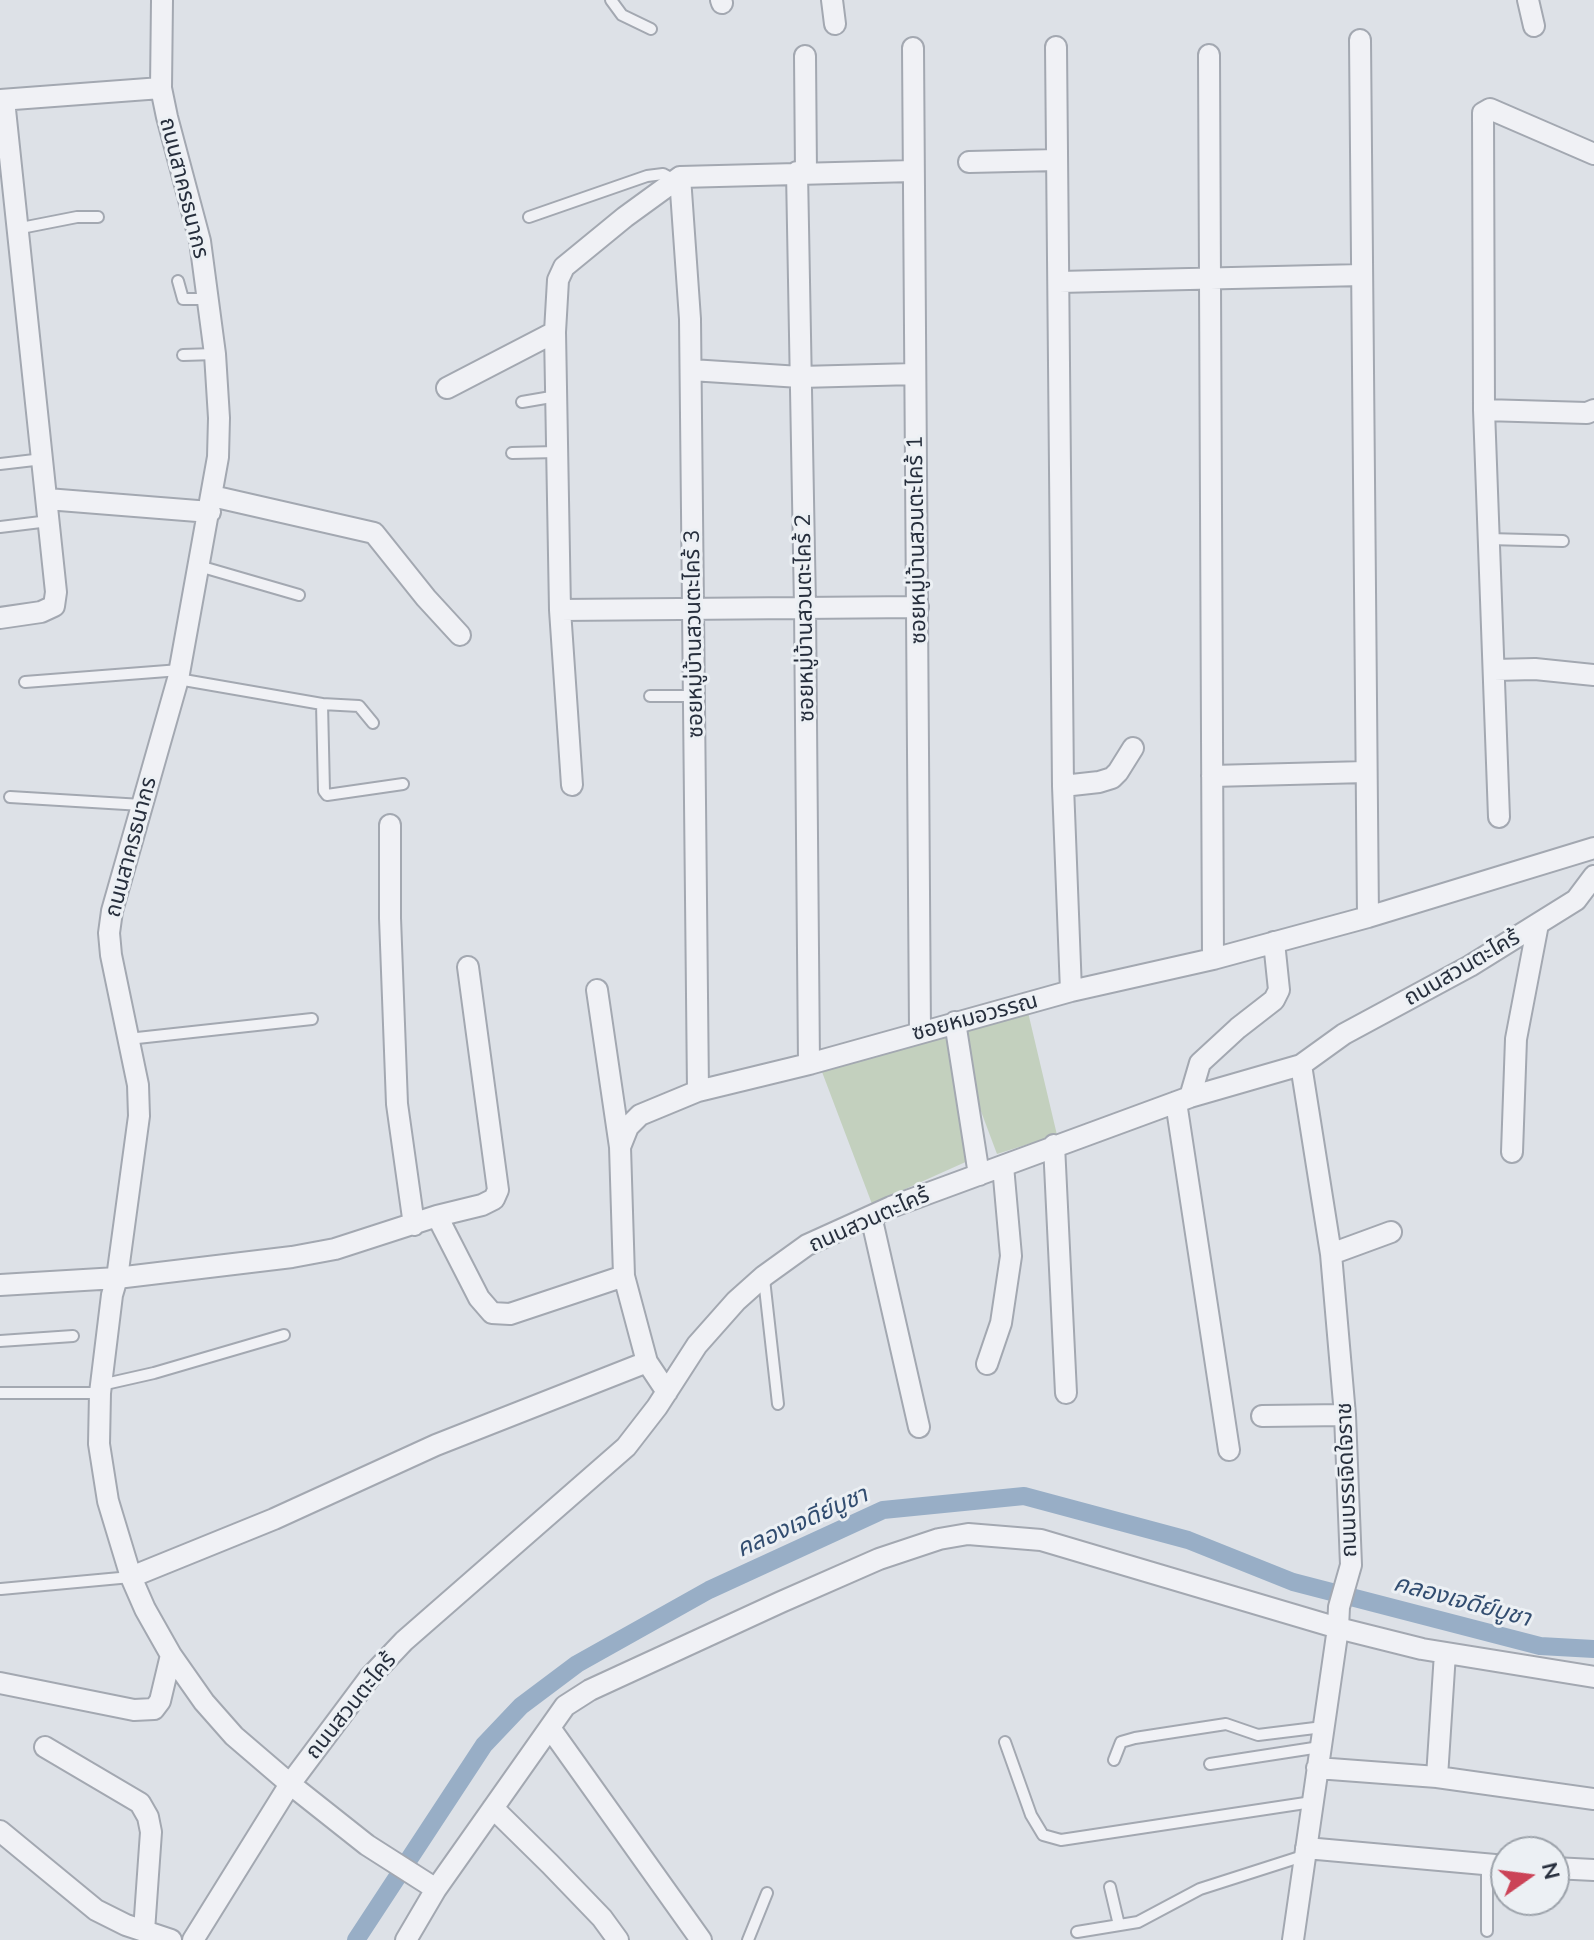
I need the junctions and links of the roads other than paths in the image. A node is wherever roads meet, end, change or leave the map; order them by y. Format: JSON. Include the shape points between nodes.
{"nodes":[{"id":1,"x":162,"y":0,"type":"edge"},
{"id":2,"x":611,"y":0,"type":"edge"},
{"id":3,"x":832,"y":0,"type":"edge"},
{"id":4,"x":1528,"y":0,"type":"edge"},
{"id":5,"x":835,"y":24,"type":"dead end"},
{"id":6,"x":1534,"y":26,"type":"dead end"},
{"id":7,"x":651,"y":29,"type":"dead end"},
{"id":8,"x":1360,"y":40,"type":"dead end"},
{"id":9,"x":1056,"y":47,"type":"dead end"},
{"id":10,"x":913,"y":48,"type":"dead end"},
{"id":11,"x":1209,"y":55,"type":"dead end"},
{"id":12,"x":805,"y":56,"type":"dead end"},
{"id":13,"x":161,"y":88,"type":"junction"},
{"id":14,"x":2,"y":100,"type":"edge"},
{"id":15,"x":4,"y":140,"type":"edge"},
{"id":16,"x":1594,"y":154,"type":"edge"},
{"id":17,"x":1057,"y":160,"type":"junction"},
{"id":18,"x":969,"y":162,"type":"dead end"},
{"id":19,"x":913,"y":171,"type":"junction"},
{"id":20,"x":801,"y":172,"type":"junction"},
{"id":21,"x":677,"y":178,"type":"junction"},
{"id":22,"x":98,"y":217,"type":"dead end"},
{"id":23,"x":529,"y":217,"type":"dead end"},
{"id":24,"x":16,"y":229,"type":"junction"},
{"id":25,"x":1362,"y":275,"type":"junction"},
{"id":26,"x":1210,"y":279,"type":"junction"},
{"id":27,"x":178,"y":281,"type":"dead end"},
{"id":28,"x":1059,"y":282,"type":"junction"},
{"id":29,"x":208,"y":299,"type":"junction"},
{"id":30,"x":555,"y":332,"type":"junction"},
{"id":31,"x":215,"y":354,"type":"junction"},
{"id":32,"x":183,"y":355,"type":"dead end"},
{"id":33,"x":691,"y":370,"type":"junction"},
{"id":34,"x":915,"y":374,"type":"junction"},
{"id":35,"x":800,"y":377,"type":"junction"},
{"id":36,"x":447,"y":388,"type":"dead end"},
{"id":37,"x":557,"y":396,"type":"junction"},
{"id":38,"x":522,"y":402,"type":"dead end"},
{"id":39,"x":1484,"y":410,"type":"junction"},
{"id":40,"x":1594,"y":410,"type":"edge"},
{"id":41,"x":557,"y":452,"type":"junction"},
{"id":42,"x":512,"y":453,"type":"dead end"},
{"id":43,"x":43,"y":459,"type":"junction"},
{"id":44,"x":0,"y":464,"type":"edge"},
{"id":45,"x":47,"y":499,"type":"junction"},
{"id":46,"x":211,"y":504,"type":"junction"},
{"id":47,"x":49,"y":521,"type":"junction"},
{"id":48,"x":0,"y":527,"type":"edge"},
{"id":49,"x":1489,"y":539,"type":"junction"},
{"id":50,"x":1563,"y":541,"type":"dead end"},
{"id":51,"x":199,"y":566,"type":"junction"},
{"id":52,"x":299,"y":595,"type":"dead end"},
{"id":53,"x":805,"y":607,"type":"junction"},
{"id":54,"x":918,"y":607,"type":"junction"},
{"id":55,"x":560,"y":610,"type":"junction"},
{"id":56,"x":694,"y":610,"type":"junction"},
{"id":57,"x":0,"y":618,"type":"edge"},
{"id":58,"x":460,"y":635,"type":"dead end"},
{"id":59,"x":1494,"y":670,"type":"junction"},
{"id":60,"x":179,"y":674,"type":"junction"},
{"id":61,"x":1594,"y":675,"type":"edge"},
{"id":62,"x":25,"y":682,"type":"dead end"},
{"id":63,"x":650,"y":696,"type":"dead end"},
{"id":64,"x":695,"y":696,"type":"junction"},
{"id":65,"x":322,"y":704,"type":"junction"},
{"id":66,"x":373,"y":723,"type":"dead end"},
{"id":67,"x":1133,"y":748,"type":"dead end"},
{"id":68,"x":1366,"y":772,"type":"junction"},
{"id":69,"x":1212,"y":776,"type":"junction"},
{"id":70,"x":403,"y":784,"type":"dead end"},
{"id":71,"x":572,"y":785,"type":"dead end"},
{"id":72,"x":1063,"y":786,"type":"junction"},
{"id":73,"x":10,"y":797,"type":"dead end"},
{"id":74,"x":142,"y":805,"type":"junction"},
{"id":75,"x":1499,"y":817,"type":"dead end"},
{"id":76,"x":390,"y":825,"type":"dead end"},
{"id":77,"x":1594,"y":848,"type":"edge"},
{"id":78,"x":1594,"y":876,"type":"edge"},
{"id":79,"x":1585,"y":900,"type":"edge"},
{"id":80,"x":1368,"y":917,"type":"junction"},
{"id":81,"x":1538,"y":924,"type":"junction"},
{"id":82,"x":1274,"y":942,"type":"junction"},
{"id":83,"x":1213,"y":959,"type":"junction"},
{"id":84,"x":468,"y":967,"type":"dead end"},
{"id":85,"x":597,"y":990,"type":"dead end"},
{"id":86,"x":1071,"y":991,"type":"junction"},
{"id":87,"x":312,"y":1019,"type":"dead end"},
{"id":88,"x":955,"y":1022,"type":"junction"},
{"id":89,"x":920,"y":1031,"type":"junction"},
{"id":90,"x":128,"y":1039,"type":"junction"},
{"id":91,"x":809,"y":1064,"type":"junction"},
{"id":92,"x":1301,"y":1065,"type":"junction"},
{"id":93,"x":698,"y":1091,"type":"junction"},
{"id":94,"x":1183,"y":1100,"type":"junction"},
{"id":95,"x":1054,"y":1145,"type":"junction"},
{"id":96,"x":620,"y":1147,"type":"junction"},
{"id":97,"x":1512,"y":1152,"type":"dead end"},
{"id":98,"x":1003,"y":1166,"type":"junction"},
{"id":99,"x":979,"y":1175,"type":"junction"},
{"id":100,"x":437,"y":1216,"type":"junction"},
{"id":101,"x":871,"y":1216,"type":"junction"},
{"id":102,"x":414,"y":1225,"type":"junction"},
{"id":103,"x":1391,"y":1232,"type":"dead end"},
{"id":104,"x":1331,"y":1254,"type":"junction"},
{"id":105,"x":624,"y":1276,"type":"junction"},
{"id":106,"x":764,"y":1276,"type":"junction"},
{"id":107,"x":117,"y":1278,"type":"junction"},
{"id":108,"x":0,"y":1285,"type":"edge"},
{"id":109,"x":284,"y":1335,"type":"dead end"},
{"id":110,"x":73,"y":1336,"type":"dead end"},
{"id":111,"x":0,"y":1341,"type":"edge"},
{"id":112,"x":647,"y":1362,"type":"junction"},
{"id":113,"x":987,"y":1364,"type":"dead end"},
{"id":114,"x":100,"y":1389,"type":"junction"},
{"id":115,"x":667,"y":1392,"type":"junction"},
{"id":116,"x":0,"y":1393,"type":"edge"},
{"id":117,"x":1066,"y":1393,"type":"dead end"},
{"id":118,"x":778,"y":1404,"type":"dead end"},
{"id":119,"x":1345,"y":1415,"type":"junction"},
{"id":120,"x":1262,"y":1416,"type":"dead end"},
{"id":121,"x":919,"y":1427,"type":"dead end"},
{"id":122,"x":1229,"y":1450,"type":"dead end"},
{"id":123,"x":131,"y":1577,"type":"junction"},
{"id":124,"x":1,"y":1589,"type":"edge"},
{"id":125,"x":1339,"y":1618,"type":"junction"},
{"id":126,"x":1445,"y":1653,"type":"junction"},
{"id":127,"x":171,"y":1655,"type":"junction"},
{"id":128,"x":1594,"y":1677,"type":"edge"},
{"id":129,"x":0,"y":1683,"type":"edge"},
{"id":130,"x":550,"y":1728,"type":"junction"},
{"id":131,"x":1322,"y":1737,"type":"junction"},
{"id":132,"x":1005,"y":1742,"type":"dead end"},
{"id":133,"x":45,"y":1747,"type":"dead end"},
{"id":134,"x":1114,"y":1760,"type":"dead end"},
{"id":135,"x":1210,"y":1764,"type":"dead end"},
{"id":136,"x":1317,"y":1768,"type":"junction"},
{"id":137,"x":1437,"y":1777,"type":"junction"},
{"id":138,"x":290,"y":1784,"type":"junction"},
{"id":139,"x":1594,"y":1799,"type":"edge"},
{"id":140,"x":1312,"y":1802,"type":"junction"},
{"id":141,"x":493,"y":1808,"type":"junction"},
{"id":142,"x":0,"y":1831,"type":"edge"},
{"id":143,"x":1304,"y":1852,"type":"junction"},
{"id":144,"x":1490,"y":1866,"type":"edge"},
{"id":145,"x":1570,"y":1869,"type":"edge"},
{"id":146,"x":1594,"y":1870,"type":"edge"},
{"id":147,"x":428,"y":1884,"type":"junction"},
{"id":148,"x":1110,"y":1887,"type":"dead end"},
{"id":149,"x":767,"y":1893,"type":"dead end"},
{"id":150,"x":1490,"y":1909,"type":"edge"},
{"id":151,"x":1119,"y":1925,"type":"junction"},
{"id":152,"x":144,"y":1931,"type":"junction"},
{"id":153,"x":1487,"y":1931,"type":"dead end"},
{"id":154,"x":1077,"y":1932,"type":"dead end"},
{"id":155,"x":171,"y":1940,"type":"edge"},
{"id":156,"x":193,"y":1940,"type":"edge"},
{"id":157,"x":406,"y":1940,"type":"edge"},
{"id":158,"x":618,"y":1940,"type":"edge"},
{"id":159,"x":701,"y":1940,"type":"edge"},
{"id":160,"x":748,"y":1940,"type":"edge"},
{"id":161,"x":1293,"y":1940,"type":"edge"}],
"edges":[{"from":1,"to":13,"type":"street","name":"ถนนสาครธนากร"},
{"from":2,"to":7,"type":"lane","via":[[622,15]]},
{"from":3,"to":5,"type":"street"},
{"from":4,"to":6,"type":"street"},
{"from":8,"to":25,"type":"street"},
{"from":9,"to":17,"type":"street"},
{"from":10,"to":19,"type":"street","name":"ซอยหมู่บ้านสวนตะไคร้ 1"},
{"from":11,"to":26,"type":"street"},
{"from":12,"to":20,"type":"street","name":"ซอยหมู่บ้านสวนตะไคร้ 2"},
{"from":13,"to":14,"type":"street"},
{"from":13,"to":29,"type":"street","name":"ถนนสาครธนากร","via":[[200,241]]},
{"from":14,"to":15,"type":"street"},
{"from":15,"to":24,"type":"street"},
{"from":16,"to":39,"type":"street","via":[[1490,109],[1483,113]]},
{"from":17,"to":18,"type":"street"},
{"from":17,"to":28,"type":"street"},
{"from":19,"to":20,"type":"street"},
{"from":19,"to":34,"type":"street","name":"ซอยหมู่บ้านสวนตะไคร้ 1"},
{"from":20,"to":21,"type":"street"},
{"from":20,"to":35,"type":"street","name":"ซอยหมู่บ้านสวนตะไคร้ 2"},
{"from":21,"to":23,"type":"lane","via":[[647,176]]},
{"from":21,"to":30,"type":"street","via":[[564,267],[558,280]]},
{"from":21,"to":33,"type":"street","name":"ซอยหมู่บ้านสวนตะไคร้ 3"},
{"from":22,"to":24,"type":"lane"},
{"from":24,"to":43,"type":"street"},
{"from":25,"to":26,"type":"street"},
{"from":25,"to":68,"type":"street"},
{"from":26,"to":28,"type":"street"},
{"from":26,"to":69,"type":"street"},
{"from":27,"to":29,"type":"lane","via":[[183,299]]},
{"from":28,"to":72,"type":"street"},
{"from":29,"to":31,"type":"street","name":"ถนนสาครธนากร"},
{"from":30,"to":36,"type":"street"},
{"from":30,"to":37,"type":"street"},
{"from":31,"to":32,"type":"lane"},
{"from":31,"to":46,"type":"street","name":"ถนนสาครธนากร","via":[[218,457]]},
{"from":33,"to":35,"type":"street"},
{"from":33,"to":56,"type":"street","name":"ซอยหมู่บ้านสวนตะไคร้ 3"},
{"from":34,"to":35,"type":"street"},
{"from":34,"to":54,"type":"street","name":"ซอยหมู่บ้านสวนตะไคร้ 1"},
{"from":35,"to":53,"type":"street","name":"ซอยหมู่บ้านสวนตะไคร้ 2"},
{"from":37,"to":38,"type":"lane"},
{"from":37,"to":41,"type":"street"},
{"from":39,"to":40,"type":"street"},
{"from":39,"to":49,"type":"street"},
{"from":41,"to":42,"type":"lane"},
{"from":41,"to":55,"type":"street"},
{"from":43,"to":44,"type":"lane"},
{"from":43,"to":45,"type":"street"},
{"from":45,"to":46,"type":"street"},
{"from":45,"to":47,"type":"street"},
{"from":46,"to":51,"type":"street","name":"ถนนสาครธนากร"},
{"from":46,"to":58,"type":"street","via":[[374,533]]},
{"from":47,"to":48,"type":"lane"},
{"from":47,"to":57,"type":"street","via":[[54,606]]},
{"from":49,"to":50,"type":"lane"},
{"from":49,"to":59,"type":"street"},
{"from":51,"to":52,"type":"lane"},
{"from":51,"to":60,"type":"street","name":"ถนนสาครธนากร"},
{"from":53,"to":54,"type":"street"},
{"from":53,"to":56,"type":"street"},
{"from":53,"to":91,"type":"street","name":"ซอยหมู่บ้านสวนตะไคร้ 2"},
{"from":54,"to":89,"type":"street","name":"ซอยหมู่บ้านสวนตะไคร้ 1"},
{"from":55,"to":56,"type":"street"},
{"from":55,"to":71,"type":"street"},
{"from":56,"to":64,"type":"street","name":"ซอยหมู่บ้านสวนตะไคร้ 3"},
{"from":59,"to":61,"type":"street"},
{"from":59,"to":75,"type":"street"},
{"from":60,"to":62,"type":"lane"},
{"from":60,"to":65,"type":"lane"},
{"from":60,"to":74,"type":"street","name":"ถนนสาครธนากร"},
{"from":63,"to":64,"type":"lane"},
{"from":64,"to":93,"type":"street","name":"ซอยหมู่บ้านสวนตะไคร้ 3"},
{"from":65,"to":66,"type":"lane","via":[[359,706]]},
{"from":65,"to":70,"type":"lane","via":[[327,795]]},
{"from":67,"to":72,"type":"street","via":[[1112,778]]},
{"from":68,"to":69,"type":"street"},
{"from":68,"to":80,"type":"street"},
{"from":69,"to":83,"type":"street"},
{"from":72,"to":86,"type":"street"},
{"from":73,"to":74,"type":"lane"},
{"from":74,"to":90,"type":"street","name":"ถนนสาครธนากร","via":[[109,933]]},
{"from":76,"to":102,"type":"street","via":[[397,1104]]},
{"from":77,"to":80,"type":"street","name":"ซอยหมอวรรณ"},
{"from":78,"to":79,"type":"street","name":"ถนนสวนตะไคร้"},
{"from":79,"to":81,"type":"street","name":"ถนนสวนตะไคร้"},
{"from":80,"to":82,"type":"street","name":"ซอยหมอวรรณ"},
{"from":81,"to":92,"type":"street","name":"ถนนสวนตะไคร้","via":[[1344,1034]]},
{"from":81,"to":97,"type":"street","via":[[1516,1039]]},
{"from":82,"to":83,"type":"street","name":"ซอยหมอวรรณ"},
{"from":82,"to":94,"type":"street","via":[[1279,990],[1274,1000],[1200,1063]]},
{"from":83,"to":86,"type":"street","name":"ซอยหมอวรรณ"},
{"from":84,"to":100,"type":"street","via":[[498,1190],[482,1205]]},
{"from":85,"to":96,"type":"street"},
{"from":86,"to":88,"type":"street","name":"ซอยหมอวรรณ"},
{"from":87,"to":90,"type":"lane"},
{"from":88,"to":89,"type":"street","name":"ซอยหมอวรรณ"},
{"from":88,"to":99,"type":"street"},
{"from":89,"to":91,"type":"street","name":"ซอยหมอวรรณ"},
{"from":90,"to":107,"type":"street","name":"ถนนสาครธนากร","via":[[139,1116]]},
{"from":91,"to":93,"type":"street","name":"ซอยหมอวรรณ"},
{"from":92,"to":94,"type":"street","name":"ถนนสวนตะไคร้"},
{"from":92,"to":104,"type":"street","name":"ถนนบรรเจิดใจราช"},
{"from":93,"to":96,"type":"street","name":"ซอยหมอวรรณ","via":[[640,1115]]},
{"from":94,"to":95,"type":"street","name":"ถนนสวนตะไคร้"},
{"from":94,"to":122,"type":"street"},
{"from":95,"to":98,"type":"street","name":"ถนนสวนตะไคร้"},
{"from":95,"to":117,"type":"street"},
{"from":96,"to":105,"type":"street"},
{"from":98,"to":99,"type":"street","name":"ถนนสวนตะไคร้"},
{"from":98,"to":113,"type":"street","via":[[1011,1256],[1001,1323]]},
{"from":99,"to":101,"type":"street","name":"ถนนสวนตะไคร้"},
{"from":100,"to":102,"type":"street"},
{"from":100,"to":105,"type":"street","via":[[492,1313],[510,1314]]},
{"from":101,"to":106,"type":"street","name":"ถนนสวนตะไคร้","via":[[807,1245]]},
{"from":101,"to":121,"type":"street"},
{"from":102,"to":107,"type":"street","via":[[292,1257]]},
{"from":103,"to":104,"type":"street"},
{"from":104,"to":119,"type":"street","name":"ถนนบรรเจิดใจราช"},
{"from":105,"to":112,"type":"street"},
{"from":106,"to":115,"type":"street","name":"ถนนสวนตะไคร้","via":[[697,1345]]},
{"from":106,"to":118,"type":"lane"},
{"from":107,"to":108,"type":"street"},
{"from":107,"to":114,"type":"street","name":"ถนนสาครธนากร"},
{"from":109,"to":114,"type":"lane"},
{"from":110,"to":111,"type":"lane"},
{"from":112,"to":115,"type":"street"},
{"from":112,"to":123,"type":"street","via":[[436,1445]]},
{"from":114,"to":116,"type":"lane"},
{"from":114,"to":123,"type":"street","name":"ถนนสาครธนากร","via":[[99,1444],[108,1501]]},
{"from":115,"to":138,"type":"street","name":"ถนนสวนตะไคร้","via":[[626,1447],[387,1659]]},
{"from":119,"to":120,"type":"street"},
{"from":119,"to":125,"type":"street","name":"ถนนบรรเจิดใจราช","via":[[1351,1565]]},
{"from":123,"to":124,"type":"lane"},
{"from":123,"to":127,"type":"street","name":"ถนนสาครธนากร"},
{"from":125,"to":126,"type":"street"},
{"from":125,"to":130,"type":"street","via":[[1041,1540],[968,1534],[879,1559],[667,1653],[565,1706]]},
{"from":125,"to":131,"type":"street","name":"ถนนบรรเจิดใจราช"},
{"from":126,"to":128,"type":"street"},
{"from":126,"to":137,"type":"street"},
{"from":127,"to":129,"type":"street","via":[[154,1709],[134,1710]]},
{"from":127,"to":138,"type":"street","name":"ถนนสาครธนากร","via":[[234,1736]]},
{"from":130,"to":141,"type":"street"},
{"from":130,"to":159,"type":"street"},
{"from":131,"to":134,"type":"lane","via":[[1258,1735],[1226,1724],[1121,1742]]},
{"from":131,"to":135,"type":"lane"},
{"from":131,"to":136,"type":"street","name":"ถนนบรรเจิดใจราช"},
{"from":132,"to":140,"type":"lane","via":[[1031,1815],[1043,1835],[1061,1840]]},
{"from":133,"to":152,"type":"street","via":[[140,1803],[148,1817]]},
{"from":136,"to":137,"type":"street"},
{"from":136,"to":140,"type":"street","name":"ถนนบรรเจิดใจราช"},
{"from":137,"to":139,"type":"street"},
{"from":138,"to":147,"type":"street","name":"ถนนสาครธนากร","via":[[367,1845]]},
{"from":138,"to":156,"type":"street","name":"ถนนสวนตะไคร้"},
{"from":140,"to":143,"type":"street","name":"ถนนบรรเจิดใจราช"},
{"from":141,"to":147,"type":"street"},
{"from":141,"to":158,"type":"street"},
{"from":142,"to":152,"type":"street","via":[[96,1910]]},
{"from":143,"to":144,"type":"street"},
{"from":143,"to":151,"type":"lane"},
{"from":143,"to":161,"type":"street","name":"ถนนบรรเจิดใจราช"},
{"from":145,"to":146,"type":"street"},
{"from":147,"to":157,"type":"street"},
{"from":148,"to":151,"type":"lane"},
{"from":149,"to":160,"type":"lane"},
{"from":150,"to":153,"type":"lane"},
{"from":151,"to":154,"type":"lane"},
{"from":152,"to":155,"type":"street"}]}
